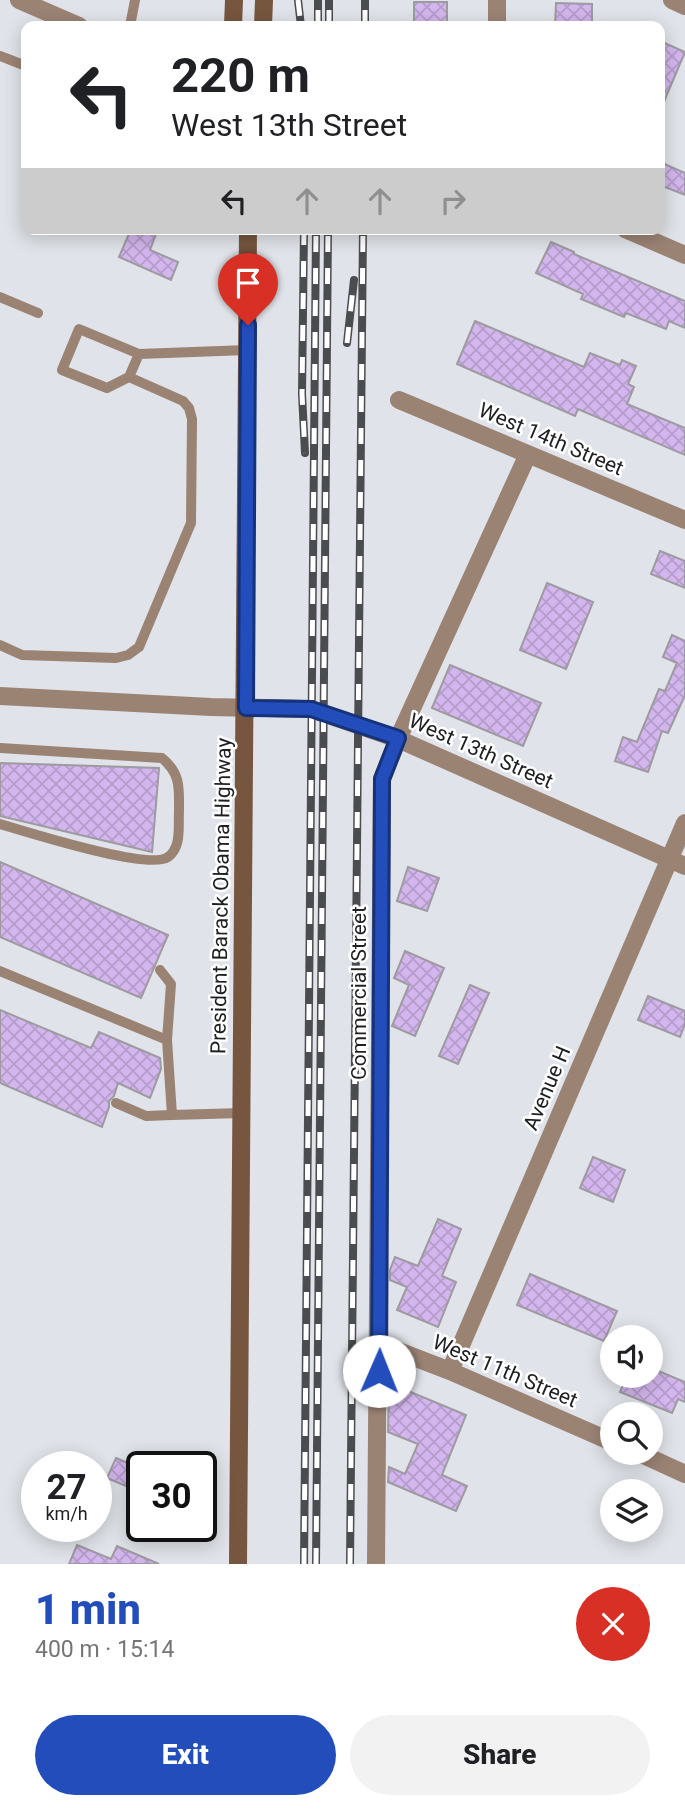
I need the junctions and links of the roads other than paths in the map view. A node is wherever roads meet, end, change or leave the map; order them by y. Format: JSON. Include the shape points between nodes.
{"nodes":[{"id":1,"x":19,"y":0,"type":"edge"},
{"id":2,"x":135,"y":0,"type":"edge"},
{"id":3,"x":234,"y":0,"type":"edge"},
{"id":4,"x":264,"y":0,"type":"edge"},
{"id":5,"x":498,"y":0,"type":"edge"},
{"id":6,"x":672,"y":0,"type":"edge"},
{"id":7,"x":685,"y":6,"type":"edge"},
{"id":8,"x":50,"y":21,"type":"edge"},
{"id":9,"x":131,"y":21,"type":"edge"},
{"id":10,"x":233,"y":21,"type":"edge"},
{"id":11,"x":263,"y":21,"type":"edge"},
{"id":12,"x":497,"y":21,"type":"edge"},
{"id":13,"x":0,"y":56,"type":"edge"},
{"id":14,"x":21,"y":64,"type":"edge"},
{"id":15,"x":248,"y":235,"type":"edge"},
{"id":16,"x":639,"y":235,"type":"edge"},
{"id":17,"x":685,"y":255,"type":"edge"},
{"id":18,"x":0,"y":297,"type":"edge"},
{"id":19,"x":38,"y":313,"type":"dead end"},
{"id":20,"x":247,"y":349,"type":"junction"},
{"id":21,"x":139,"y":354,"type":"junction"},
{"id":22,"x":129,"y":377,"type":"junction"},
{"id":23,"x":399,"y":400,"type":"dead end"},
{"id":24,"x":528,"y":454,"type":"junction"},
{"id":25,"x":685,"y":520,"type":"edge"},
{"id":26,"x":0,"y":645,"type":"edge"},
{"id":27,"x":0,"y":696,"type":"edge"},
{"id":28,"x":246,"y":708,"type":"junction"},
{"id":29,"x":398,"y":738,"type":"junction"},
{"id":30,"x":0,"y":748,"type":"edge"},
{"id":31,"x":685,"y":823,"type":"edge"},
{"id":32,"x":0,"y":824,"type":"edge"},
{"id":33,"x":678,"y":862,"type":"edge"},
{"id":34,"x":160,"y":970,"type":"dead end"},
{"id":35,"x":0,"y":971,"type":"edge"},
{"id":36,"x":167,"y":1040,"type":"junction"},
{"id":37,"x":117,"y":1103,"type":"dead end"},
{"id":38,"x":242,"y":1113,"type":"junction"},
{"id":39,"x":172,"y":1115,"type":"junction"},
{"id":40,"x":380,"y":1344,"type":"junction"},
{"id":41,"x":450,"y":1371,"type":"junction"},
{"id":42,"x":600,"y":1437,"type":"edge"},
{"id":43,"x":663,"y":1464,"type":"edge"},
{"id":44,"x":685,"y":1474,"type":"edge"},
{"id":45,"x":238,"y":1564,"type":"edge"},
{"id":46,"x":376,"y":1564,"type":"edge"}],
"edges":[{"from":1,"to":8,"type":"street"},
{"from":2,"to":9,"type":"lane"},
{"from":3,"to":10,"type":"main road"},
{"from":4,"to":11,"type":"main road"},
{"from":5,"to":12,"type":"street"},
{"from":6,"to":7,"type":"street"},
{"from":13,"to":14,"type":"lane"},
{"from":15,"to":20,"type":"main road","name":"President Barack Obama Highway"},
{"from":16,"to":17,"type":"street"},
{"from":18,"to":19,"type":"lane"},
{"from":20,"to":21,"type":"lane"},
{"from":20,"to":28,"type":"main road","name":"President Barack Obama Highway"},
{"from":21,"to":22,"type":"lane"},
{"from":21,"to":22,"type":"lane","via":[[79,329],[62,370],[107,388]]},
{"from":22,"to":26,"type":"lane","via":[[183,401],[192,419],[191,523],[139,647],[117,659],[22,655]]},
{"from":23,"to":24,"type":"street","name":"West 14th Street"},
{"from":24,"to":25,"type":"street","name":"West 14th Street"},
{"from":24,"to":29,"type":"street","name":"Commercial Street"},
{"from":27,"to":28,"type":"street","name":"West 13th Street"},
{"from":28,"to":29,"type":"street","name":"West 13th Street","via":[[311,709]]},
{"from":28,"to":38,"type":"main road","name":"President Barack Obama Highway"},
{"from":29,"to":33,"type":"street","name":"West 13th Street"},
{"from":29,"to":40,"type":"street","name":"Commercial Street","via":[[382,779]]},
{"from":30,"to":32,"type":"lane","via":[[162,758],[174,767],[180,787],[178,842],[167,858],[157,861],[106,853]]},
{"from":31,"to":33,"type":"street","name":"Avenue H"},
{"from":33,"to":41,"type":"street","name":"Avenue H"},
{"from":34,"to":36,"type":"lane","via":[[171,984]]},
{"from":35,"to":36,"type":"lane"},
{"from":36,"to":39,"type":"lane"},
{"from":37,"to":39,"type":"lane","via":[[146,1116]]},
{"from":38,"to":39,"type":"lane"},
{"from":38,"to":45,"type":"main road","name":"President Barack Obama Highway"},
{"from":40,"to":41,"type":"street","name":"West 11th Street"},
{"from":40,"to":46,"type":"street","name":"Commercial Street"},
{"from":41,"to":42,"type":"street","name":"West 11th Street"},
{"from":43,"to":44,"type":"street"}]}
